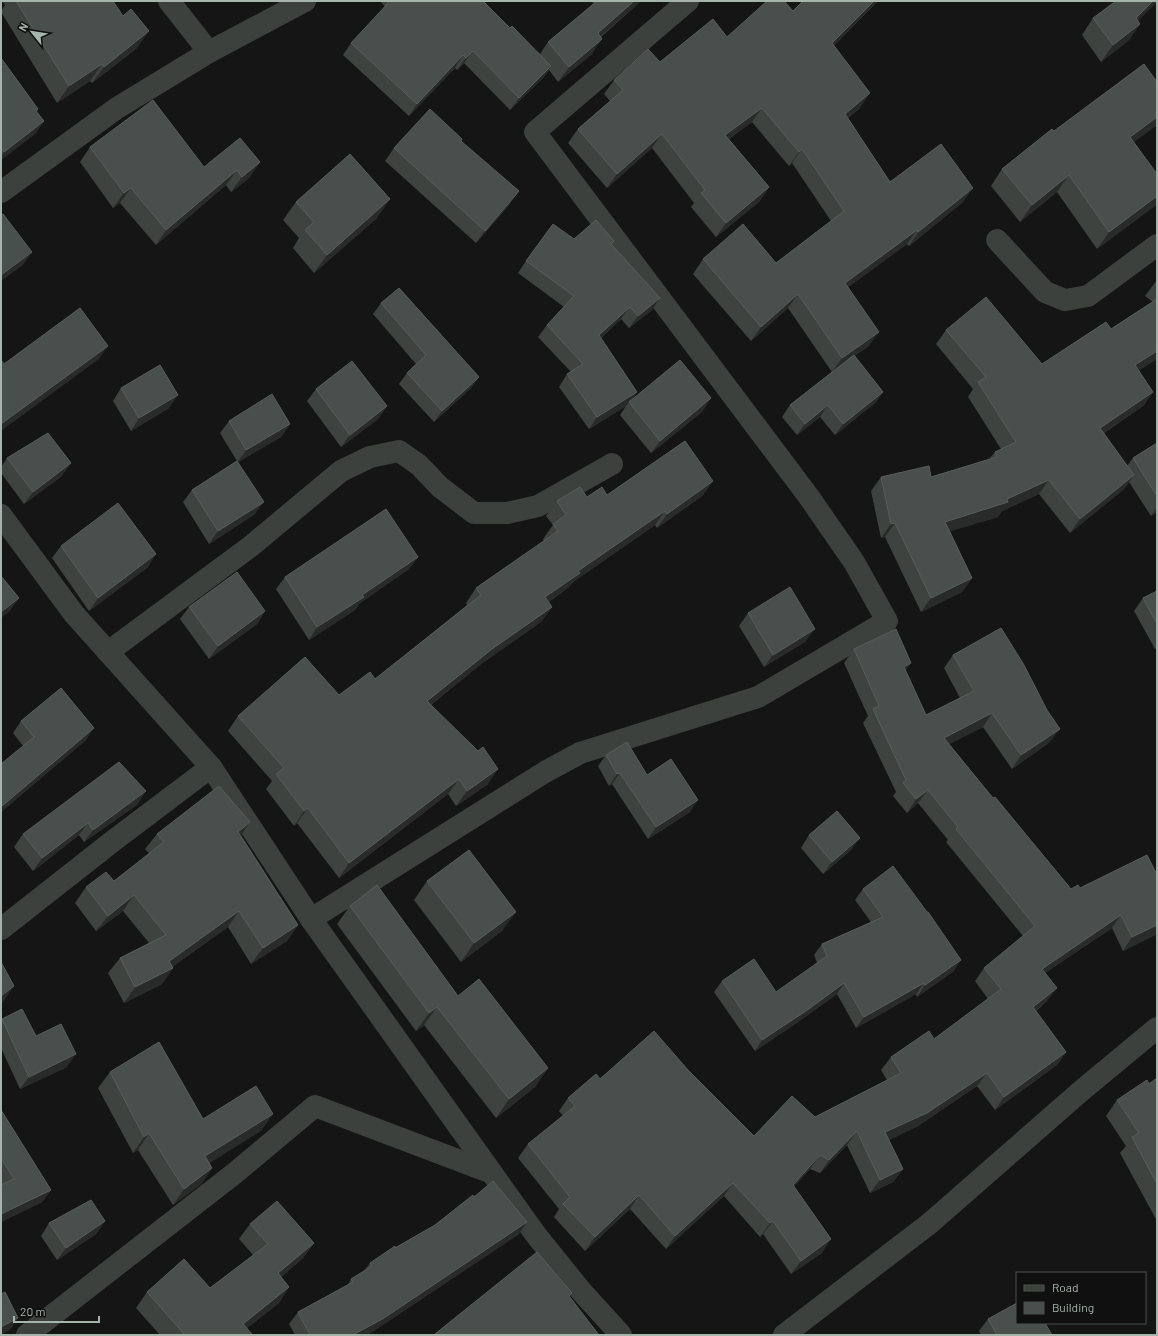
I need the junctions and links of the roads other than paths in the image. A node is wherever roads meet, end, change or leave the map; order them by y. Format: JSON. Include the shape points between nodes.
{"nodes":[{"id":1,"x":169,"y":1,"type":"edge"},
{"id":2,"x":305,"y":1,"type":"edge"},
{"id":3,"x":688,"y":1,"type":"edge"},
{"id":4,"x":209,"y":52,"type":"junction"},
{"id":5,"x":1,"y":192,"type":"edge"},
{"id":6,"x":997,"y":240,"type":"dead end"},
{"id":7,"x":1157,"y":245,"type":"edge"},
{"id":8,"x":612,"y":464,"type":"dead end"},
{"id":9,"x":1,"y":515,"type":"edge"},
{"id":10,"x":108,"y":652,"type":"junction"},
{"id":11,"x":211,"y":767,"type":"junction"},
{"id":12,"x":311,"y":919,"type":"junction"},
{"id":13,"x":1,"y":929,"type":"edge"},
{"id":14,"x":1157,"y":1028,"type":"edge"},
{"id":15,"x":492,"y":1173,"type":"junction"},
{"id":16,"x":27,"y":1335,"type":"edge"},
{"id":17,"x":621,"y":1335,"type":"edge"},
{"id":18,"x":784,"y":1335,"type":"edge"}],
"edges":[{"from":1,"to":4,"type":"street"},
{"from":2,"to":4,"type":"street"},
{"from":3,"to":12,"type":"street","via":[[535,132],[809,497],[854,562],[887,621],[758,697],[580,753],[545,772]]},
{"from":4,"to":5,"type":"street","via":[[117,108]]},
{"from":6,"to":7,"type":"street","via":[[1045,292],[1065,300],[1088,296]]},
{"from":8,"to":10,"type":"street","via":[[538,506],[507,512],[474,513],[440,487],[419,464],[399,451],[370,457],[341,471],[251,546]]},
{"from":9,"to":10,"type":"street","via":[[74,614]]},
{"from":10,"to":11,"type":"street"},
{"from":11,"to":12,"type":"street"},
{"from":11,"to":13,"type":"street","via":[[113,840]]},
{"from":12,"to":15,"type":"street"},
{"from":14,"to":18,"type":"street","via":[[929,1224]]},
{"from":15,"to":16,"type":"street","via":[[315,1106],[235,1173]]},
{"from":15,"to":17,"type":"street","via":[[554,1258]]}]}
